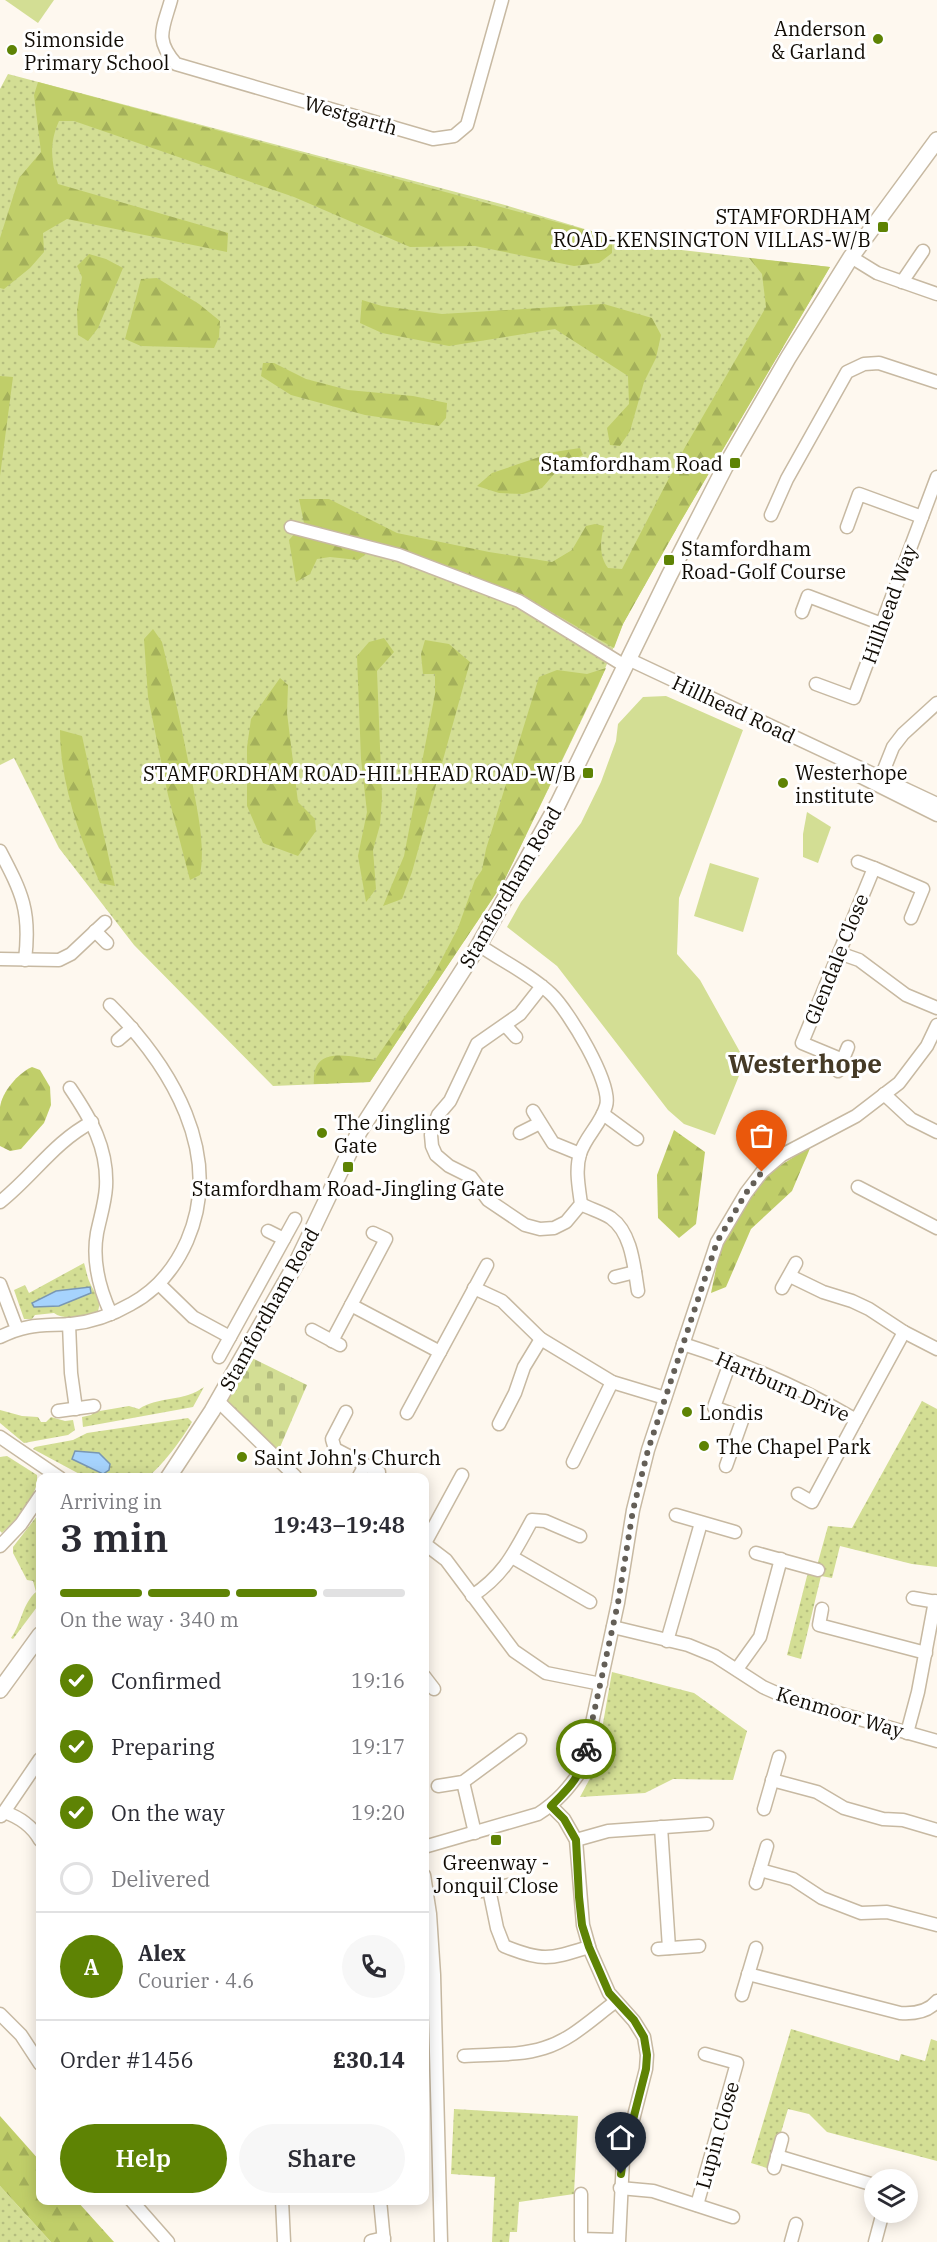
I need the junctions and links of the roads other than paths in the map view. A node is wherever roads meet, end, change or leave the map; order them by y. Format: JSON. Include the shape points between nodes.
{"nodes":[{"id":1,"x":171,"y":0,"type":"edge"},
{"id":2,"x":502,"y":0,"type":"edge"},
{"id":3,"x":937,"y":140,"type":"edge"},
{"id":4,"x":923,"y":251,"type":"dead end"},
{"id":5,"x":851,"y":257,"type":"junction"},
{"id":6,"x":902,"y":282,"type":"junction"},
{"id":7,"x":937,"y":294,"type":"edge"},
{"id":8,"x":937,"y":382,"type":"edge"},
{"id":9,"x":937,"y":477,"type":"edge"},
{"id":10,"x":771,"y":515,"type":"dead end"},
{"id":11,"x":922,"y":517,"type":"junction"},
{"id":12,"x":291,"y":527,"type":"dead end"},
{"id":13,"x":847,"y":527,"type":"dead end"},
{"id":14,"x":802,"y":612,"type":"dead end"},
{"id":15,"x":882,"y":624,"type":"junction"},
{"id":16,"x":627,"y":663,"type":"junction"},
{"id":17,"x":816,"y":684,"type":"dead end"},
{"id":18,"x":937,"y":703,"type":"edge"},
{"id":19,"x":878,"y":782,"type":"junction"},
{"id":20,"x":937,"y":804,"type":"edge"},
{"id":21,"x":937,"y":815,"type":"edge"},
{"id":22,"x":0,"y":851,"type":"edge"},
{"id":23,"x":858,"y":862,"type":"dead end"},
{"id":24,"x":874,"y":868,"type":"junction"},
{"id":25,"x":911,"y":918,"type":"dead end"},
{"id":26,"x":105,"y":922,"type":"dead end"},
{"id":27,"x":95,"y":931,"type":"junction"},
{"id":28,"x":107,"y":943,"type":"dead end"},
{"id":29,"x":479,"y":945,"type":"junction"},
{"id":30,"x":839,"y":953,"type":"junction"},
{"id":31,"x":0,"y":959,"type":"edge"},
{"id":32,"x":25,"y":960,"type":"junction"},
{"id":33,"x":542,"y":986,"type":"junction"},
{"id":34,"x":110,"y":1005,"type":"dead end"},
{"id":35,"x":937,"y":1008,"type":"edge"},
{"id":36,"x":505,"y":1025,"type":"junction"},
{"id":37,"x":937,"y":1025,"type":"edge"},
{"id":38,"x":132,"y":1028,"type":"junction"},
{"id":39,"x":516,"y":1037,"type":"dead end"},
{"id":40,"x":118,"y":1040,"type":"dead end"},
{"id":41,"x":848,"y":1047,"type":"dead end"},
{"id":42,"x":70,"y":1088,"type":"dead end"},
{"id":43,"x":884,"y":1094,"type":"junction"},
{"id":44,"x":533,"y":1111,"type":"dead end"},
{"id":45,"x":603,"y":1114,"type":"junction"},
{"id":46,"x":92,"y":1122,"type":"junction"},
{"id":47,"x":540,"y":1123,"type":"junction"},
{"id":48,"x":937,"y":1132,"type":"edge"},
{"id":49,"x":520,"y":1133,"type":"dead end"},
{"id":50,"x":637,"y":1138,"type":"dead end"},
{"id":51,"x":580,"y":1154,"type":"junction"},
{"id":52,"x":858,"y":1187,"type":"dead end"},
{"id":53,"x":0,"y":1202,"type":"edge"},
{"id":54,"x":580,"y":1204,"type":"junction"},
{"id":55,"x":295,"y":1219,"type":"dead end"},
{"id":56,"x":937,"y":1228,"type":"edge"},
{"id":57,"x":268,"y":1231,"type":"dead end"},
{"id":58,"x":373,"y":1233,"type":"dead end"},
{"id":59,"x":285,"y":1239,"type":"junction"},
{"id":60,"x":796,"y":1263,"type":"dead end"},
{"id":61,"x":487,"y":1265,"type":"dead end"},
{"id":62,"x":635,"y":1272,"type":"junction"},
{"id":63,"x":790,"y":1276,"type":"junction"},
{"id":64,"x":615,"y":1277,"type":"dead end"},
{"id":65,"x":0,"y":1284,"type":"edge"},
{"id":66,"x":159,"y":1284,"type":"junction"},
{"id":67,"x":474,"y":1288,"type":"junction"},
{"id":68,"x":782,"y":1288,"type":"dead end"},
{"id":69,"x":638,"y":1291,"type":"dead end"},
{"id":70,"x":351,"y":1305,"type":"junction"},
{"id":71,"x":111,"y":1314,"type":"junction"},
{"id":72,"x":69,"y":1324,"type":"junction"},
{"id":73,"x":17,"y":1329,"type":"junction"},
{"id":74,"x":312,"y":1330,"type":"dead end"},
{"id":75,"x":904,"y":1332,"type":"junction"},
{"id":76,"x":0,"y":1337,"type":"edge"},
{"id":77,"x":230,"y":1337,"type":"junction"},
{"id":78,"x":541,"y":1339,"type":"junction"},
{"id":79,"x":683,"y":1344,"type":"junction"},
{"id":80,"x":937,"y":1349,"type":"edge"},
{"id":81,"x":440,"y":1352,"type":"junction"},
{"id":82,"x":219,"y":1357,"type":"dead end"},
{"id":83,"x":731,"y":1360,"type":"junction"},
{"id":84,"x":612,"y":1382,"type":"junction"},
{"id":85,"x":665,"y":1398,"type":"junction"},
{"id":86,"x":218,"y":1401,"type":"junction"},
{"id":87,"x":94,"y":1406,"type":"dead end"},
{"id":88,"x":76,"y":1409,"type":"junction"},
{"id":89,"x":58,"y":1412,"type":"dead end"},
{"id":90,"x":346,"y":1412,"type":"dead end"},
{"id":91,"x":407,"y":1413,"type":"dead end"},
{"id":92,"x":856,"y":1420,"type":"junction"},
{"id":93,"x":499,"y":1424,"type":"dead end"},
{"id":94,"x":1,"y":1439,"type":"edge"},
{"id":95,"x":573,"y":1462,"type":"dead end"},
{"id":96,"x":365,"y":1465,"type":"junction"},
{"id":97,"x":726,"y":1466,"type":"dead end"},
{"id":98,"x":379,"y":1472,"type":"dead end"},
{"id":99,"x":52,"y":1473,"type":"edge"},
{"id":100,"x":171,"y":1473,"type":"edge"},
{"id":101,"x":292,"y":1473,"type":"edge"},
{"id":102,"x":361,"y":1473,"type":"edge"},
{"id":103,"x":462,"y":1475,"type":"dead end"},
{"id":104,"x":798,"y":1494,"type":"dead end"},
{"id":105,"x":36,"y":1502,"type":"edge"},
{"id":106,"x":676,"y":1515,"type":"dead end"},
{"id":107,"x":701,"y":1523,"type":"junction"},
{"id":108,"x":735,"y":1533,"type":"dead end"},
{"id":109,"x":580,"y":1536,"type":"dead end"},
{"id":110,"x":429,"y":1537,"type":"edge"},
{"id":111,"x":0,"y":1546,"type":"edge"},
{"id":112,"x":429,"y":1548,"type":"edge"},
{"id":113,"x":756,"y":1553,"type":"dead end"},
{"id":114,"x":512,"y":1557,"type":"junction"},
{"id":115,"x":781,"y":1559,"type":"junction"},
{"id":116,"x":818,"y":1570,"type":"dead end"},
{"id":117,"x":472,"y":1596,"type":"junction"},
{"id":118,"x":913,"y":1598,"type":"dead end"},
{"id":119,"x":936,"y":1601,"type":"edge"},
{"id":120,"x":590,"y":1602,"type":"dead end"},
{"id":121,"x":822,"y":1609,"type":"dead end"},
{"id":122,"x":613,"y":1627,"type":"junction"},
{"id":123,"x":36,"y":1640,"type":"edge"},
{"id":124,"x":667,"y":1641,"type":"junction"},
{"id":125,"x":926,"y":1653,"type":"junction"},
{"id":126,"x":737,"y":1669,"type":"junction"},
{"id":127,"x":429,"y":1682,"type":"edge"},
{"id":128,"x":601,"y":1684,"type":"junction"},
{"id":129,"x":434,"y":1689,"type":"dead end"},
{"id":130,"x":0,"y":1690,"type":"edge"},
{"id":131,"x":907,"y":1733,"type":"junction"},
{"id":132,"x":520,"y":1740,"type":"dead end"},
{"id":133,"x":937,"y":1741,"type":"edge"},
{"id":134,"x":779,"y":1757,"type":"dead end"},
{"id":135,"x":36,"y":1765,"type":"edge"},
{"id":136,"x":772,"y":1780,"type":"junction"},
{"id":137,"x":463,"y":1782,"type":"junction"},
{"id":138,"x":438,"y":1786,"type":"dead end"},
{"id":139,"x":551,"y":1806,"type":"junction"},
{"id":140,"x":764,"y":1809,"type":"dead end"},
{"id":141,"x":2,"y":1814,"type":"edge"},
{"id":142,"x":707,"y":1824,"type":"dead end"},
{"id":143,"x":660,"y":1827,"type":"junction"},
{"id":144,"x":937,"y":1830,"type":"edge"},
{"id":145,"x":475,"y":1833,"type":"junction"},
{"id":146,"x":36,"y":1835,"type":"edge"},
{"id":147,"x":576,"y":1840,"type":"junction"},
{"id":148,"x":429,"y":1846,"type":"edge"},
{"id":149,"x":766,"y":1846,"type":"dead end"},
{"id":150,"x":760,"y":1870,"type":"junction"},
{"id":151,"x":518,"y":1883,"type":"dead end"},
{"id":152,"x":756,"y":1883,"type":"dead end"},
{"id":153,"x":429,"y":1908,"type":"edge"},
{"id":154,"x":937,"y":1925,"type":"edge"},
{"id":155,"x":699,"y":1946,"type":"dead end"},
{"id":156,"x":589,"y":1947,"type":"junction"},
{"id":157,"x":756,"y":1948,"type":"dead end"},
{"id":158,"x":429,"y":1974,"type":"edge"},
{"id":159,"x":748,"y":1974,"type":"junction"},
{"id":160,"x":742,"y":1995,"type":"dead end"},
{"id":161,"x":937,"y":2001,"type":"edge"},
{"id":162,"x":615,"y":2002,"type":"junction"},
{"id":163,"x":0,"y":2014,"type":"edge"},
{"id":164,"x":36,"y":2052,"type":"edge"},
{"id":165,"x":705,"y":2054,"type":"dead end"},
{"id":166,"x":464,"y":2056,"type":"dead end"},
{"id":167,"x":782,"y":2139,"type":"dead end"},
{"id":168,"x":864,"y":2184,"type":"edge"},
{"id":169,"x":620,"y":2188,"type":"junction"},
{"id":170,"x":581,"y":2194,"type":"dead end"},
{"id":171,"x":135,"y":2205,"type":"edge"},
{"id":172,"x":282,"y":2205,"type":"edge"},
{"id":173,"x":380,"y":2205,"type":"edge"},
{"id":174,"x":697,"y":2205,"type":"junction"},
{"id":175,"x":733,"y":2217,"type":"dead end"},
{"id":176,"x":880,"y":2223,"type":"edge"},
{"id":177,"x":796,"y":2224,"type":"dead end"},
{"id":178,"x":384,"y":2240,"type":"edge"},
{"id":179,"x":371,"y":2241,"type":"edge"},
{"id":180,"x":618,"y":2241,"type":"edge"},
{"id":181,"x":168,"y":2242,"type":"edge"},
{"id":182,"x":284,"y":2242,"type":"edge"},
{"id":183,"x":441,"y":2242,"type":"edge"},
{"id":184,"x":791,"y":2242,"type":"edge"},
{"id":185,"x":875,"y":2242,"type":"edge"}],
"edges":[{"from":1,"to":2,"type":"street","name":"Westgarth","via":[[161,36],[165,51],[176,64],[433,139],[454,136],[467,124]]},
{"from":3,"to":5,"type":"main road","name":"Stamfordham Road"},
{"from":4,"to":6,"type":"street"},
{"from":5,"to":6,"type":"street"},
{"from":5,"to":16,"type":"main road","name":"Stamfordham Road","via":[[725,467]]},
{"from":6,"to":7,"type":"street"},
{"from":8,"to":10,"type":"street","via":[[879,363],[864,364],[848,372],[786,479]]},
{"from":9,"to":11,"type":"street","name":"Hillhead Way"},
{"from":11,"to":13,"type":"street","via":[[860,494]]},
{"from":11,"to":15,"type":"street","name":"Hillhead Way"},
{"from":12,"to":16,"type":"street","name":"Hillhead Road","via":[[399,555],[519,601]]},
{"from":14,"to":15,"type":"street","via":[[808,596]]},
{"from":15,"to":17,"type":"street","name":"Hillhead Way","via":[[855,698]]},
{"from":16,"to":19,"type":"street","name":"Hillhead Road","via":[[687,687]]},
{"from":16,"to":29,"type":"main road","name":"Stamfordham Road","via":[[558,804]]},
{"from":18,"to":19,"type":"street","via":[[893,747]]},
{"from":19,"to":20,"type":"street","name":"Hillhead Road"},
{"from":19,"to":21,"type":"street"},
{"from":22,"to":32,"type":"street","via":[[24,902]]},
{"from":23,"to":24,"type":"street","name":"Glendale Close"},
{"from":24,"to":25,"type":"street","name":"Glendale Close","via":[[923,888]]},
{"from":24,"to":30,"type":"street","name":"Glendale Close"},
{"from":26,"to":27,"type":"street"},
{"from":27,"to":28,"type":"street"},
{"from":27,"to":32,"type":"street","via":[[59,960]]},
{"from":29,"to":33,"type":"street"},
{"from":29,"to":86,"type":"main road","name":"Stamfordham Road","via":[[359,1132],[297,1262]]},
{"from":30,"to":35,"type":"street","via":[[859,960],[906,995]]},
{"from":30,"to":41,"type":"street","name":"Glendale Close","via":[[802,1043],[840,1066]]},
{"from":31,"to":32,"type":"street"},
{"from":33,"to":36,"type":"street","via":[[520,1014]]},
{"from":33,"to":45,"type":"street","via":[[562,1007],[597,1065],[605,1084],[607,1104]]},
{"from":34,"to":38,"type":"street"},
{"from":36,"to":39,"type":"street"},
{"from":36,"to":54,"type":"street","via":[[477,1044],[450,1101],[438,1115],[431,1135],[436,1155],[471,1177],[488,1200],[525,1225],[554,1228],[566,1222]]},
{"from":37,"to":43,"type":"street","via":[[927,1046],[899,1083]]},
{"from":38,"to":40,"type":"street"},
{"from":38,"to":66,"type":"street","via":[[185,1111],[199,1158],[200,1187],[194,1221],[178,1260]]},
{"from":42,"to":46,"type":"street"},
{"from":43,"to":48,"type":"street","via":[[911,1119]]},
{"from":43,"to":79,"type":"street","via":[[856,1116],[782,1155],[762,1172],[717,1242]]},
{"from":44,"to":47,"type":"street"},
{"from":45,"to":50,"type":"street"},
{"from":45,"to":51,"type":"street"},
{"from":46,"to":53,"type":"street","via":[[58,1144]]},
{"from":46,"to":71,"type":"street","via":[[102,1148],[106,1176],[96,1239],[97,1272]]},
{"from":47,"to":49,"type":"street"},
{"from":47,"to":51,"type":"street","via":[[553,1143]]},
{"from":51,"to":54,"type":"street"},
{"from":52,"to":56,"type":"street"},
{"from":54,"to":62,"type":"street","via":[[609,1217],[622,1230]]},
{"from":55,"to":59,"type":"street"},
{"from":57,"to":59,"type":"street"},
{"from":58,"to":70,"type":"street","via":[[386,1239]]},
{"from":59,"to":77,"type":"street"},
{"from":60,"to":63,"type":"street"},
{"from":61,"to":67,"type":"street"},
{"from":62,"to":64,"type":"street"},
{"from":62,"to":69,"type":"street"},
{"from":63,"to":68,"type":"street"},
{"from":63,"to":75,"type":"street","via":[[869,1308]]},
{"from":65,"to":73,"type":"street"},
{"from":66,"to":71,"type":"street"},
{"from":66,"to":77,"type":"street","via":[[193,1317]]},
{"from":67,"to":78,"type":"street","via":[[502,1301]]},
{"from":67,"to":81,"type":"street"},
{"from":70,"to":74,"type":"street","via":[[336,1343]]},
{"from":70,"to":81,"type":"street"},
{"from":71,"to":72,"type":"street"},
{"from":72,"to":73,"type":"street"},
{"from":72,"to":88,"type":"street"},
{"from":73,"to":76,"type":"street"},
{"from":75,"to":80,"type":"street"},
{"from":75,"to":92,"type":"street","name":"Hartburn Drive"},
{"from":77,"to":82,"type":"street"},
{"from":78,"to":84,"type":"street"},
{"from":78,"to":93,"type":"street","via":[[524,1366]]},
{"from":79,"to":83,"type":"street","name":"Hartburn Drive"},
{"from":79,"to":85,"type":"street"},
{"from":81,"to":91,"type":"street"},
{"from":83,"to":92,"type":"street","name":"Hartburn Drive","via":[[784,1382]]},
{"from":83,"to":97,"type":"street","via":[[714,1407],[744,1418]]},
{"from":84,"to":85,"type":"street"},
{"from":84,"to":95,"type":"street"},
{"from":85,"to":122,"type":"street","via":[[633,1510]]},
{"from":86,"to":100,"type":"main road","name":"Stamfordham Road"},
{"from":86,"to":101,"type":"street"},
{"from":87,"to":88,"type":"street"},
{"from":88,"to":89,"type":"street"},
{"from":90,"to":96,"type":"street","via":[[332,1439],[335,1449]]},
{"from":92,"to":104,"type":"street","via":[[812,1502]]},
{"from":94,"to":99,"type":"street"},
{"from":96,"to":98,"type":"street"},
{"from":96,"to":102,"type":"street"},
{"from":103,"to":110,"type":"street"},
{"from":105,"to":111,"type":"street"},
{"from":106,"to":107,"type":"street"},
{"from":107,"to":108,"type":"street"},
{"from":107,"to":124,"type":"street"},
{"from":109,"to":114,"type":"street","via":[[545,1521],[532,1520]]},
{"from":112,"to":117,"type":"street","via":[[446,1560]]},
{"from":113,"to":115,"type":"street"},
{"from":114,"to":117,"type":"street","via":[[506,1568]]},
{"from":114,"to":120,"type":"street"},
{"from":115,"to":116,"type":"street"},
{"from":115,"to":126,"type":"street","via":[[760,1637]]},
{"from":117,"to":128,"type":"street","via":[[514,1651],[546,1673]]},
{"from":118,"to":119,"type":"street"},
{"from":119,"to":125,"type":"street"},
{"from":121,"to":125,"type":"street","via":[[819,1625]]},
{"from":122,"to":124,"type":"street","name":"Kenmoor Way"},
{"from":122,"to":128,"type":"street"},
{"from":123,"to":130,"type":"main road"},
{"from":124,"to":126,"type":"street","name":"Kenmoor Way","via":[[688,1645]]},
{"from":125,"to":131,"type":"street"},
{"from":126,"to":131,"type":"street","name":"Kenmoor Way","via":[[763,1688],[792,1700]]},
{"from":127,"to":129,"type":"street"},
{"from":128,"to":139,"type":"street","via":[[582,1769]]},
{"from":131,"to":133,"type":"street","name":"Kenmoor Way"},
{"from":132,"to":137,"type":"street"},
{"from":134,"to":136,"type":"street"},
{"from":135,"to":141,"type":"street"},
{"from":136,"to":140,"type":"street"},
{"from":136,"to":144,"type":"street","via":[[816,1792],[844,1808]]},
{"from":137,"to":138,"type":"street"},
{"from":137,"to":145,"type":"street"},
{"from":139,"to":145,"type":"street","via":[[538,1814]]},
{"from":139,"to":147,"type":"street"},
{"from":141,"to":146,"type":"street","via":[[15,1816]]},
{"from":142,"to":143,"type":"street"},
{"from":143,"to":147,"type":"street","via":[[608,1831]]},
{"from":143,"to":155,"type":"street","via":[[664,1948]]},
{"from":145,"to":148,"type":"street"},
{"from":147,"to":156,"type":"street","via":[[582,1925]]},
{"from":149,"to":150,"type":"street"},
{"from":150,"to":152,"type":"street"},
{"from":150,"to":154,"type":"street","via":[[794,1879],[822,1898],[861,1913],[887,1912]]},
{"from":151,"to":156,"type":"street","via":[[483,1890],[504,1946],[528,1956],[552,1958]]},
{"from":153,"to":158,"type":"street"},
{"from":156,"to":162,"type":"street"},
{"from":157,"to":159,"type":"street"},
{"from":158,"to":183,"type":"street"},
{"from":159,"to":160,"type":"street"},
{"from":159,"to":161,"type":"street","via":[[900,2013],[924,2010]]},
{"from":162,"to":166,"type":"street","via":[[567,2037],[544,2048]]},
{"from":162,"to":169,"type":"street","via":[[634,2020],[644,2037],[647,2055]]},
{"from":163,"to":164,"type":"street"},
{"from":165,"to":174,"type":"street","name":"Lupin Close","via":[[737,2063]]},
{"from":167,"to":168,"type":"street","via":[[776,2162]]},
{"from":169,"to":174,"type":"street","via":[[653,2191]]},
{"from":169,"to":180,"type":"street"},
{"from":170,"to":180,"type":"street","via":[[581,2239]]},
{"from":171,"to":181,"type":"street"},
{"from":172,"to":182,"type":"street"},
{"from":173,"to":178,"type":"street"},
{"from":174,"to":175,"type":"street"},
{"from":176,"to":185,"type":"street"},
{"from":177,"to":184,"type":"street"},
{"from":178,"to":179,"type":"street"}]}
